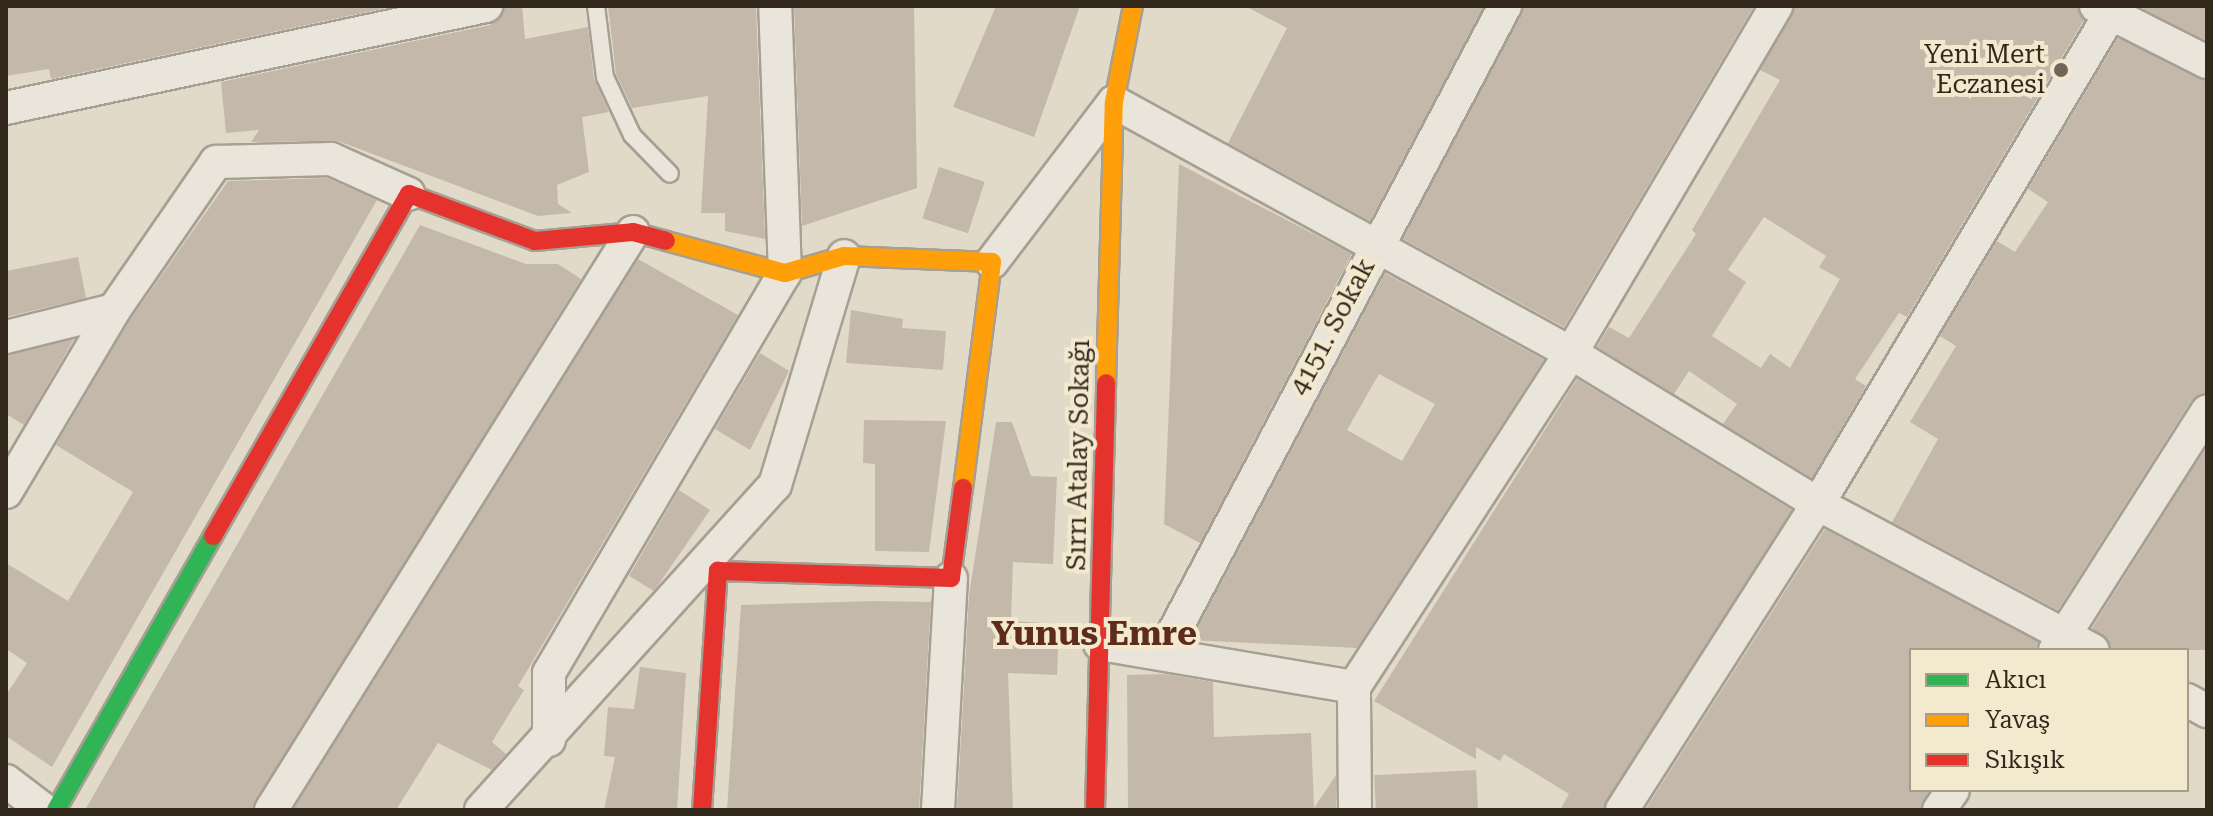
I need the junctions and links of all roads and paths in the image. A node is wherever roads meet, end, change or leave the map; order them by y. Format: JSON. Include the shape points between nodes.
{"nodes":[{"id":1,"x":486,"y":6,"type":"edge"},
{"id":2,"x":596,"y":6,"type":"edge"},
{"id":3,"x":775,"y":6,"type":"edge"},
{"id":4,"x":1133,"y":6,"type":"edge"},
{"id":5,"x":1505,"y":6,"type":"edge"},
{"id":6,"x":1776,"y":6,"type":"edge"},
{"id":7,"x":2107,"y":9,"type":"edge"},
{"id":8,"x":2207,"y":62,"type":"edge"},
{"id":9,"x":1114,"y":102,"type":"junction"},
{"id":10,"x":6,"y":108,"type":"edge"},
{"id":11,"x":670,"y":174,"type":"dead end"},
{"id":12,"x":409,"y":194,"type":"junction"},
{"id":13,"x":633,"y":232,"type":"junction"},
{"id":14,"x":1376,"y":244,"type":"junction"},
{"id":15,"x":844,"y":256,"type":"junction"},
{"id":16,"x":992,"y":262,"type":"junction"},
{"id":17,"x":785,"y":273,"type":"junction"},
{"id":18,"x":114,"y":310,"type":"junction"},
{"id":19,"x":6,"y":337,"type":"edge"},
{"id":20,"x":1571,"y":353,"type":"junction"},
{"id":21,"x":2207,"y":411,"type":"edge"},
{"id":22,"x":6,"y":492,"type":"edge"},
{"id":23,"x":1818,"y":504,"type":"junction"},
{"id":24,"x":951,"y":578,"type":"junction"},
{"id":25,"x":1100,"y":644,"type":"junction"},
{"id":26,"x":2071,"y":645,"type":"edge"},
{"id":27,"x":1164,"y":651,"type":"junction"},
{"id":28,"x":1354,"y":687,"type":"junction"},
{"id":29,"x":2189,"y":701,"type":"edge"},
{"id":30,"x":2207,"y":711,"type":"edge"},
{"id":31,"x":549,"y":740,"type":"junction"},
{"id":32,"x":6,"y":781,"type":"edge"},
{"id":33,"x":1952,"y":792,"type":"edge"},
{"id":34,"x":44,"y":810,"type":"edge"},
{"id":35,"x":56,"y":810,"type":"edge"},
{"id":36,"x":271,"y":810,"type":"edge"},
{"id":37,"x":481,"y":810,"type":"edge"},
{"id":38,"x":702,"y":810,"type":"edge"},
{"id":39,"x":938,"y":810,"type":"edge"},
{"id":40,"x":1095,"y":810,"type":"edge"},
{"id":41,"x":1355,"y":810,"type":"edge"},
{"id":42,"x":1622,"y":810,"type":"edge"},
{"id":43,"x":1939,"y":810,"type":"edge"}],
"edges":[{"from":1,"to":10,"type":"street"},
{"from":2,"to":11,"type":"lane","via":[[605,77],[632,135]]},
{"from":3,"to":17,"type":"street"},
{"from":4,"to":9,"type":"street","name":"Sırrı Atalay Sokağı"},
{"from":5,"to":14,"type":"street","name":"4151. Sokak"},
{"from":6,"to":20,"type":"street"},
{"from":7,"to":8,"type":"street"},
{"from":7,"to":23,"type":"street"},
{"from":9,"to":14,"type":"street"},
{"from":9,"to":16,"type":"street"},
{"from":9,"to":25,"type":"street","name":"Sırrı Atalay Sokağı"},
{"from":12,"to":13,"type":"street","via":[[535,241]]},
{"from":12,"to":18,"type":"street","via":[[331,159],[216,162]]},
{"from":12,"to":35,"type":"street"},
{"from":13,"to":17,"type":"street"},
{"from":13,"to":36,"type":"street"},
{"from":14,"to":20,"type":"street"},
{"from":14,"to":27,"type":"street","name":"4151. Sokak"},
{"from":15,"to":16,"type":"street"},
{"from":15,"to":17,"type":"street"},
{"from":15,"to":31,"type":"street","via":[[775,485]]},
{"from":16,"to":24,"type":"street"},
{"from":17,"to":31,"type":"street","via":[[549,673]]},
{"from":18,"to":19,"type":"street"},
{"from":18,"to":22,"type":"street"},
{"from":20,"to":23,"type":"street"},
{"from":20,"to":28,"type":"street"},
{"from":21,"to":26,"type":"street"},
{"from":23,"to":26,"type":"street"},
{"from":23,"to":42,"type":"street"},
{"from":24,"to":38,"type":"street","via":[[718,571]]},
{"from":24,"to":39,"type":"street"},
{"from":25,"to":27,"type":"street"},
{"from":25,"to":40,"type":"street","name":"Sırrı Atalay Sokağı"},
{"from":27,"to":28,"type":"street"},
{"from":28,"to":41,"type":"street"},
{"from":29,"to":30,"type":"street"},
{"from":31,"to":37,"type":"street"},
{"from":32,"to":34,"type":"street"},
{"from":33,"to":43,"type":"street"}]}
